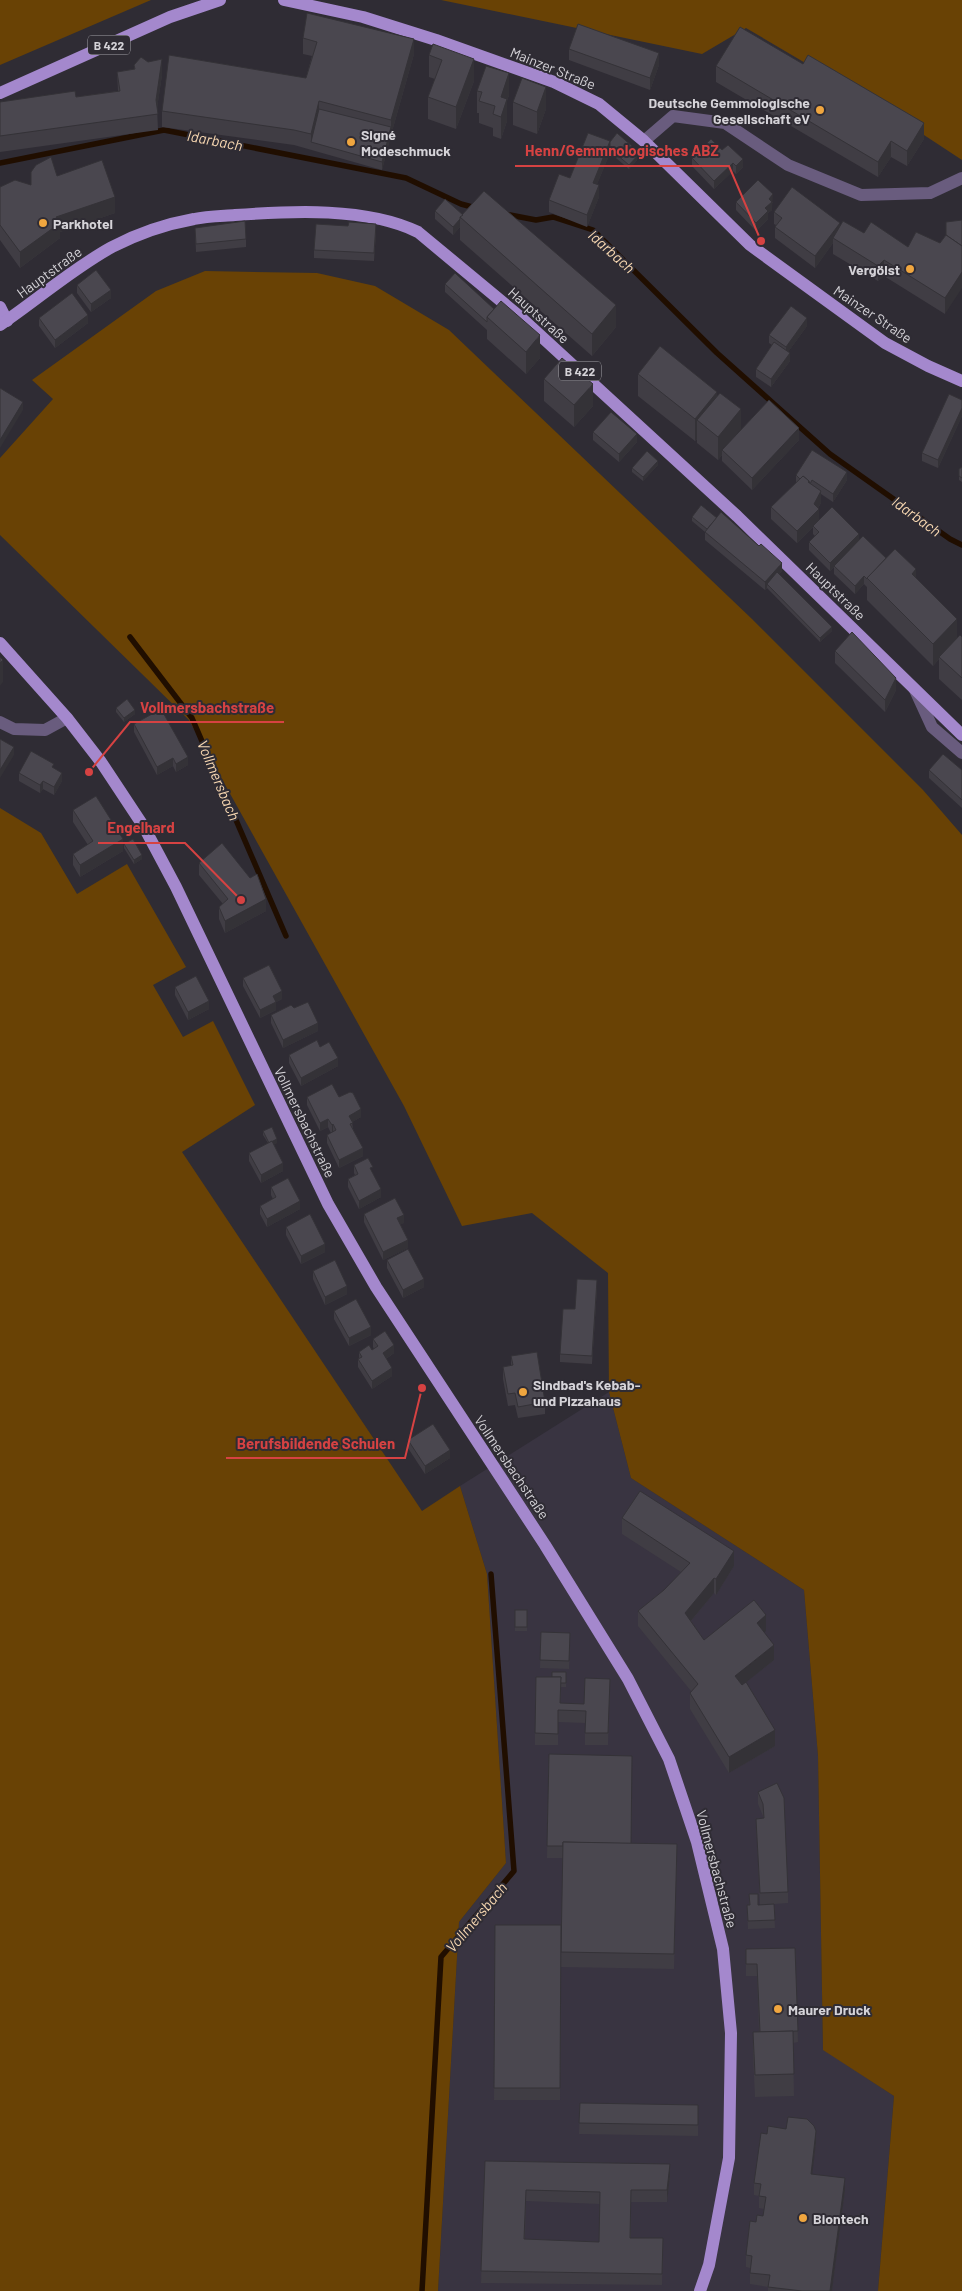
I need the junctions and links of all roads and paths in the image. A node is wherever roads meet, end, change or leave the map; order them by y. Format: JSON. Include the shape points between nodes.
{"nodes":[{"id":1,"x":220,"y":0,"type":"edge"},
{"id":2,"x":284,"y":0,"type":"edge"},
{"id":3,"x":0,"y":93,"type":"edge"},
{"id":4,"x":644,"y":140,"type":"junction"},
{"id":5,"x":962,"y":178,"type":"edge"},
{"id":6,"x":0,"y":307,"type":"edge"},
{"id":7,"x":3,"y":323,"type":"edge"},
{"id":8,"x":962,"y":381,"type":"edge"},
{"id":9,"x":0,"y":643,"type":"edge"},
{"id":10,"x":915,"y":690,"type":"junction"},
{"id":11,"x":67,"y":718,"type":"junction"},
{"id":12,"x":0,"y":722,"type":"edge"},
{"id":13,"x":962,"y":735,"type":"edge"},
{"id":14,"x":962,"y":753,"type":"edge"},
{"id":15,"x":700,"y":2291,"type":"edge"}],
"edges":[{"from":1,"to":3,"type":"main road","number":"B 422","via":[[170,17]]},
{"from":2,"to":4,"type":"main road","name":"Mainzer Straße","via":[[363,17],[554,82],[599,104]]},
{"from":4,"to":5,"type":"street","via":[[673,116],[725,123],[788,165],[861,195],[930,193]]},
{"from":4,"to":8,"type":"main road","name":"Mainzer Straße","via":[[750,245],[885,343]]},
{"from":6,"to":7,"type":"main road","number":"B 422"},
{"from":7,"to":10,"type":"main road","name":"Hauptstraße","number":"B 422","via":[[112,247],[164,226],[195,218],[276,212],[318,213],[364,216],[404,225],[418,232],[518,315],[737,516]]},
{"from":9,"to":11,"type":"main road","name":"Vollmersbachstraße"},
{"from":10,"to":13,"type":"main road","name":"Hauptstraße","number":"B 422"},
{"from":10,"to":14,"type":"street","via":[[932,727]]},
{"from":11,"to":12,"type":"street","via":[[45,730],[14,730]]},
{"from":11,"to":15,"type":"main road","name":"Vollmersbachstraße","via":[[144,827],[328,1204],[371,1279],[550,1554],[628,1680],[669,1759],[697,1842],[723,1949],[731,2033],[730,2158]]}]}
